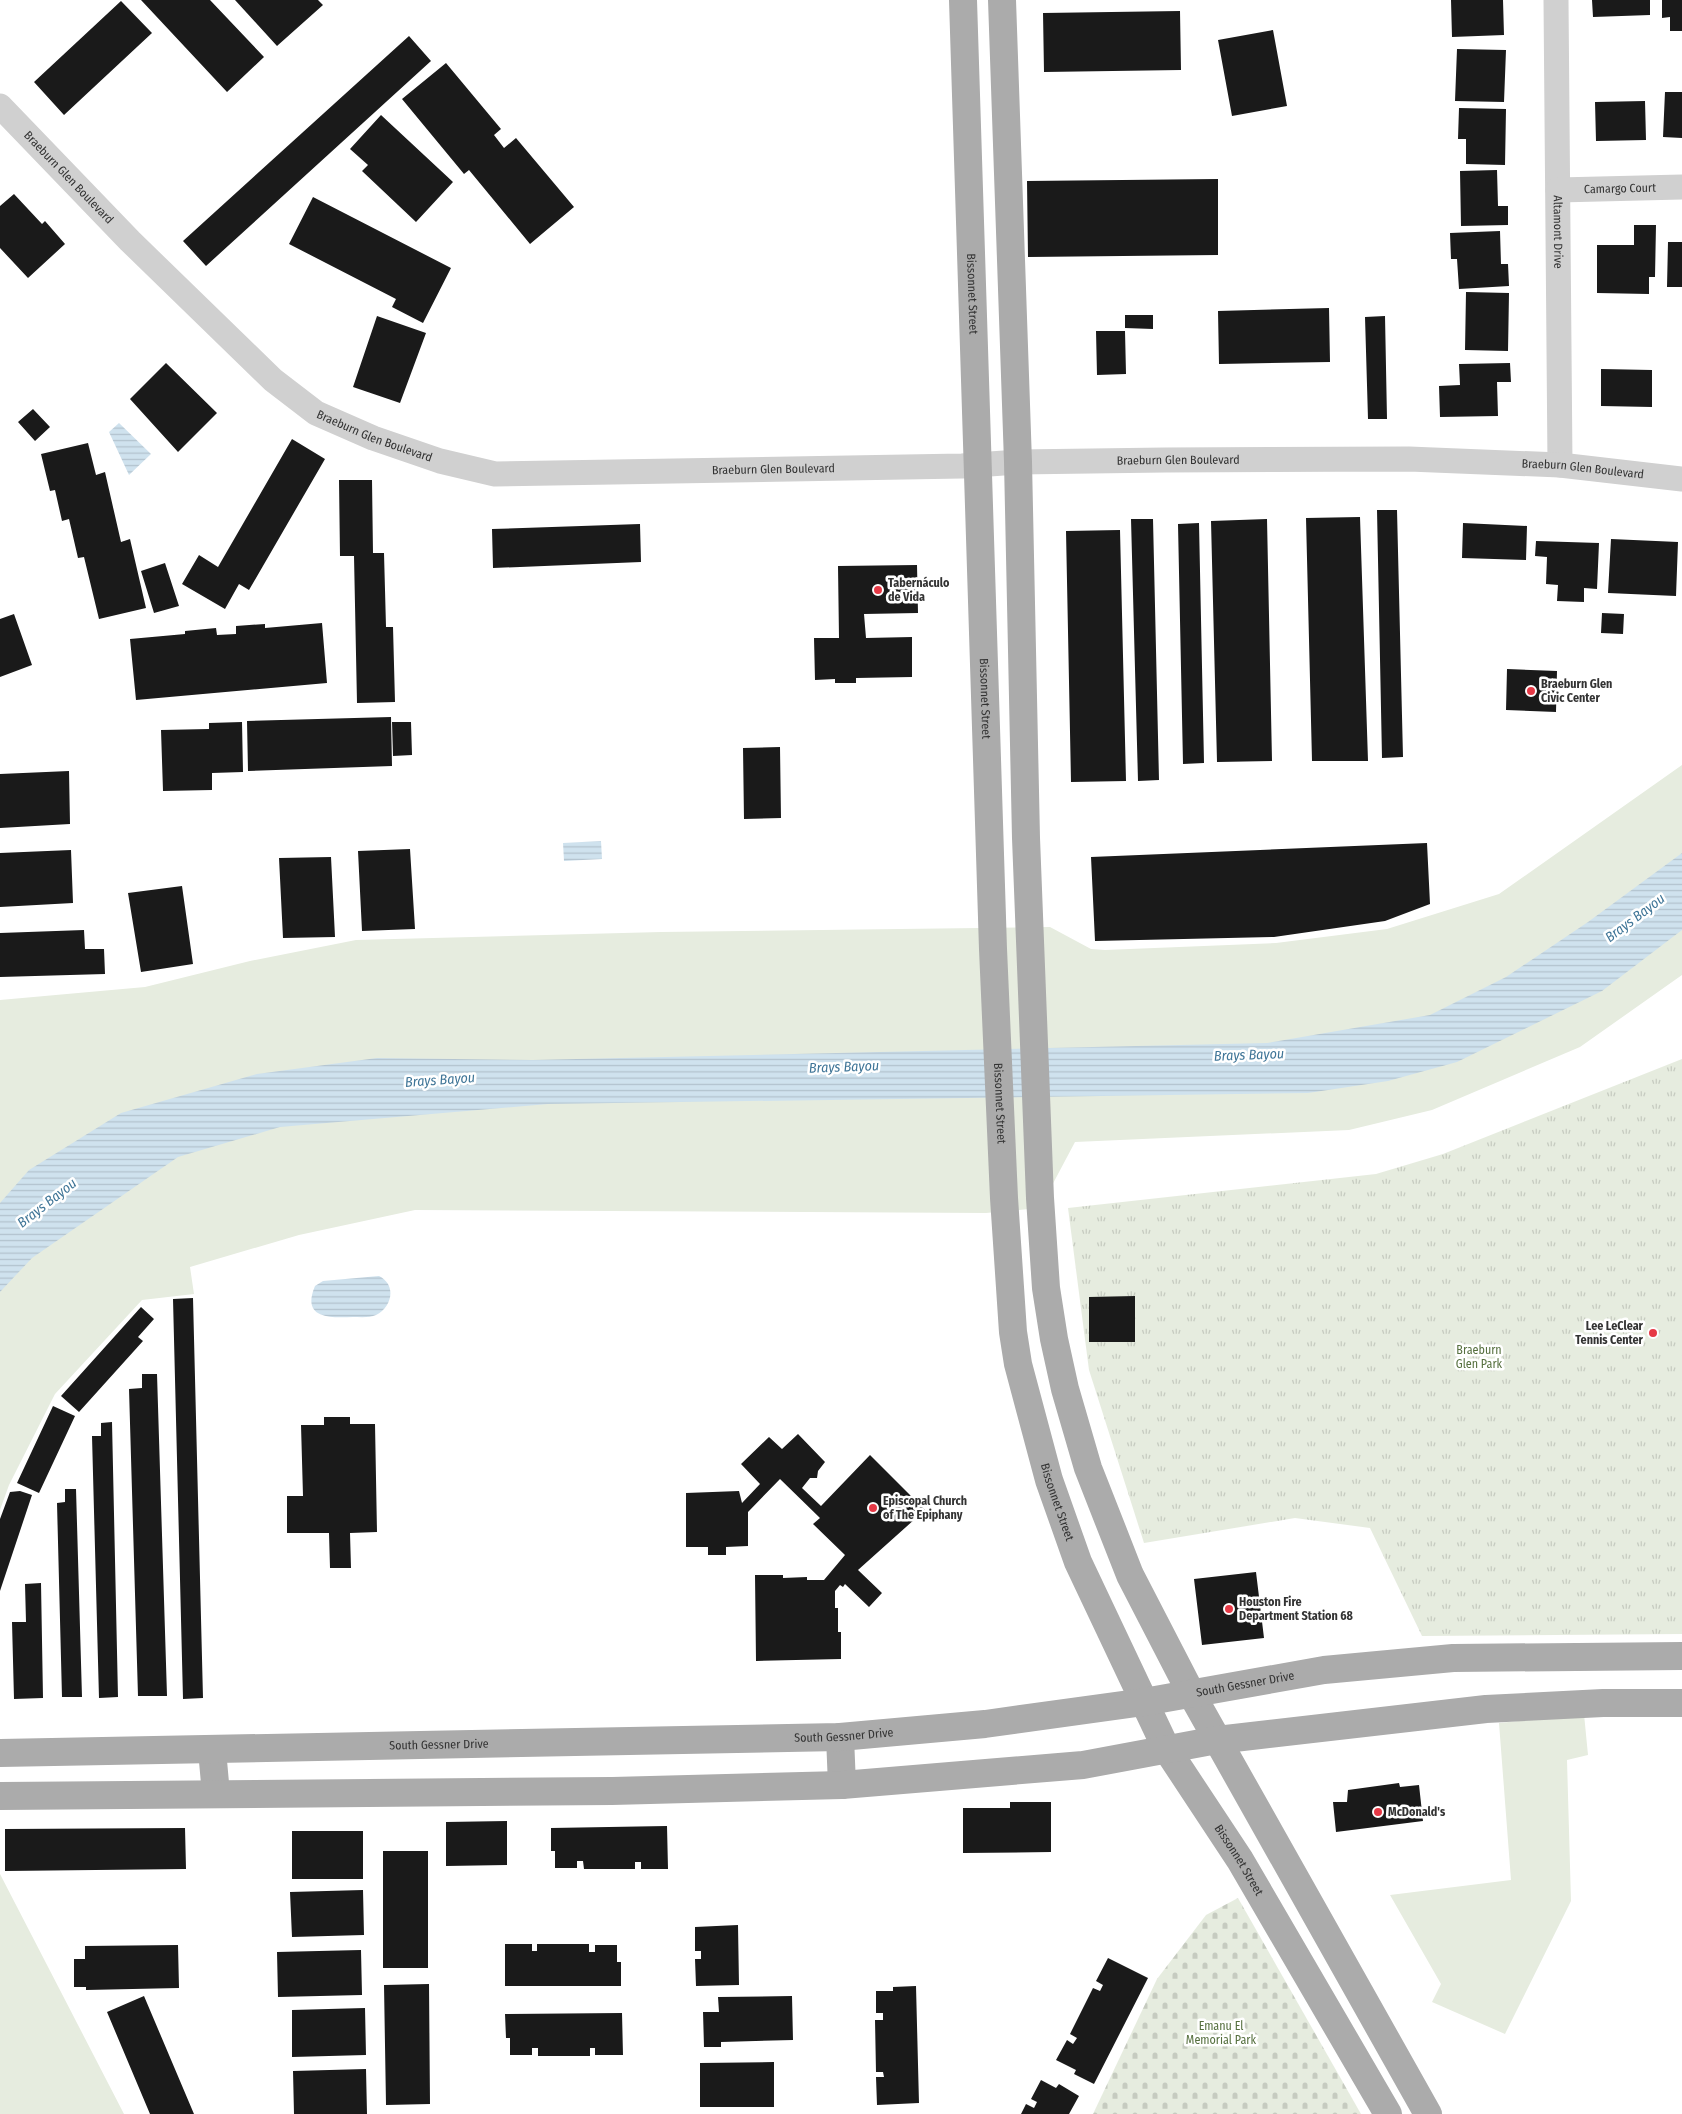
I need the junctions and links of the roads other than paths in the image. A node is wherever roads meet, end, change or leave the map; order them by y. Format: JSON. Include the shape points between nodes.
{"nodes":[{"id":1,"x":963,"y":0,"type":"edge"},
{"id":2,"x":1002,"y":0,"type":"edge"},
{"id":3,"x":1556,"y":0,"type":"edge"},
{"id":4,"x":0,"y":106,"type":"edge"},
{"id":5,"x":968,"y":175,"type":"junction"},
{"id":6,"x":1007,"y":176,"type":"junction"},
{"id":7,"x":1682,"y":187,"type":"edge"},
{"id":8,"x":1558,"y":190,"type":"junction"},
{"id":9,"x":1018,"y":462,"type":"junction"},
{"id":10,"x":1560,"y":465,"type":"junction"},
{"id":11,"x":977,"y":466,"type":"junction"},
{"id":12,"x":1682,"y":478,"type":"edge"},
{"id":13,"x":1026,"y":838,"type":"junction"},
{"id":14,"x":990,"y":842,"type":"junction"},
{"id":15,"x":1065,"y":1390,"type":"junction"},
{"id":16,"x":1028,"y":1402,"type":"junction"},
{"id":17,"x":1682,"y":1656,"type":"edge"},
{"id":18,"x":1191,"y":1693,"type":"junction"},
{"id":19,"x":1144,"y":1702,"type":"junction"},
{"id":20,"x":1682,"y":1703,"type":"edge"},
{"id":21,"x":840,"y":1737,"type":"junction"},
{"id":22,"x":1217,"y":1740,"type":"junction"},
{"id":23,"x":1166,"y":1748,"type":"junction"},
{"id":24,"x":212,"y":1750,"type":"junction"},
{"id":25,"x":0,"y":1753,"type":"edge"},
{"id":26,"x":842,"y":1785,"type":"junction"},
{"id":27,"x":216,"y":1794,"type":"junction"},
{"id":28,"x":0,"y":1796,"type":"edge"},
{"id":29,"x":1381,"y":2034,"type":"junction"},
{"id":30,"x":1351,"y":2050,"type":"junction"},
{"id":31,"x":1388,"y":2114,"type":"edge"},
{"id":32,"x":1428,"y":2114,"type":"edge"}],
"edges":[{"from":1,"to":5,"type":"main road","name":"Bissonnet Street"},
{"from":2,"to":6,"type":"main road"},
{"from":3,"to":8,"type":"street","name":"Altamont Drive"},
{"from":4,"to":11,"type":"street","name":"Braeburn Glen Boulevard","via":[[130,242],[273,380],[316,413],[373,438],[440,461],[495,474]]},
{"from":5,"to":6,"type":"main road"},
{"from":5,"to":11,"type":"main road","name":"Bissonnet Street"},
{"from":6,"to":9,"type":"main road"},
{"from":7,"to":8,"type":"street","name":"Camargo Court"},
{"from":8,"to":10,"type":"street","name":"Altamont Drive"},
{"from":9,"to":10,"type":"street","name":"Braeburn Glen Boulevard","via":[[1409,460]]},
{"from":9,"to":11,"type":"street","name":"Braeburn Glen Boulevard"},
{"from":9,"to":13,"type":"main road"},
{"from":10,"to":12,"type":"street","name":"Braeburn Glen Boulevard"},
{"from":11,"to":14,"type":"main road","name":"Bissonnet Street"},
{"from":13,"to":14,"type":"main road"},
{"from":13,"to":15,"type":"main road","via":[[1039,1186],[1047,1294]]},
{"from":14,"to":16,"type":"main road","name":"Bissonnet Street","via":[[1003,1185],[1013,1332]]},
{"from":15,"to":16,"type":"main road"},
{"from":15,"to":18,"type":"main road","via":[[1088,1468],[1118,1547]]},
{"from":16,"to":19,"type":"main road","name":"Bissonnet Street","via":[[1049,1480],[1078,1562]]},
{"from":17,"to":18,"type":"main road","name":"South Gessner Drive","via":[[1453,1658],[1324,1670]]},
{"from":18,"to":19,"type":"main road","name":"South Gessner Drive"},
{"from":18,"to":22,"type":"main road"},
{"from":19,"to":21,"type":"main road","name":"South Gessner Drive","via":[[985,1724]]},
{"from":19,"to":23,"type":"main road","name":"Bissonnet Street"},
{"from":20,"to":22,"type":"main road","via":[[1603,1702],[1486,1709]]},
{"from":21,"to":24,"type":"main road","name":"South Gessner Drive"},
{"from":21,"to":26,"type":"main road"},
{"from":22,"to":23,"type":"main road"},
{"from":22,"to":29,"type":"main road"},
{"from":23,"to":26,"type":"main road","via":[[1083,1765]]},
{"from":23,"to":30,"type":"main road","name":"Bissonnet Street","via":[[1240,1860]]},
{"from":24,"to":25,"type":"main road","name":"South Gessner Drive"},
{"from":24,"to":27,"type":"main road"},
{"from":26,"to":27,"type":"main road"},
{"from":27,"to":28,"type":"main road"},
{"from":29,"to":30,"type":"main road"},
{"from":29,"to":32,"type":"main road"},
{"from":30,"to":31,"type":"main road","name":"Bissonnet Street"}]}
